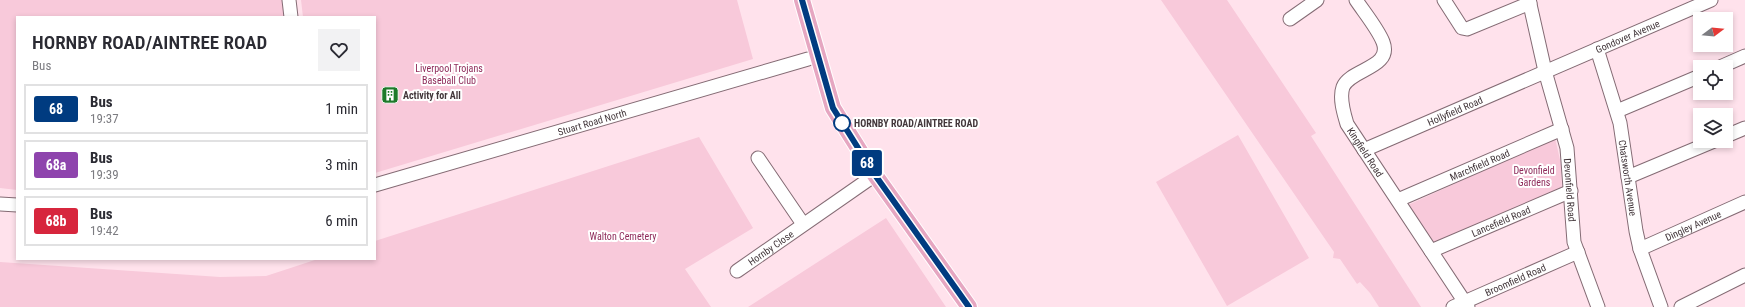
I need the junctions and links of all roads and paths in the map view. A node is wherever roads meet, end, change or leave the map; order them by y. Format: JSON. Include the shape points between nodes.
{"nodes":[{"id":1,"x":289,"y":0,"type":"edge"},
{"id":2,"x":792,"y":0,"type":"edge"},
{"id":3,"x":802,"y":0,"type":"edge"},
{"id":4,"x":1317,"y":0,"type":"edge"},
{"id":5,"x":1356,"y":0,"type":"edge"},
{"id":6,"x":1444,"y":0,"type":"edge"},
{"id":7,"x":1711,"y":0,"type":"edge"},
{"id":8,"x":1530,"y":2,"type":"edge"},
{"id":9,"x":291,"y":16,"type":"edge"},
{"id":10,"x":1289,"y":20,"type":"dead end"},
{"id":11,"x":1597,"y":49,"type":"junction"},
{"id":12,"x":1745,"y":56,"type":"edge"},
{"id":13,"x":808,"y":59,"type":"junction"},
{"id":14,"x":1733,"y":61,"type":"edge"},
{"id":15,"x":1545,"y":72,"type":"junction"},
{"id":16,"x":1693,"y":79,"type":"edge"},
{"id":17,"x":1617,"y":111,"type":"junction"},
{"id":18,"x":1562,"y":128,"type":"junction"},
{"id":19,"x":1745,"y":128,"type":"edge"},
{"id":20,"x":1733,"y":133,"type":"edge"},
{"id":21,"x":1697,"y":148,"type":"edge"},
{"id":22,"x":1364,"y":150,"type":"junction"},
{"id":23,"x":758,"y":158,"type":"dead end"},
{"id":24,"x":1628,"y":177,"type":"junction"},
{"id":25,"x":871,"y":178,"type":"junction"},
{"id":26,"x":376,"y":185,"type":"edge"},
{"id":27,"x":1571,"y":191,"type":"junction"},
{"id":28,"x":1398,"y":200,"type":"junction"},
{"id":29,"x":1745,"y":202,"type":"edge"},
{"id":30,"x":0,"y":204,"type":"edge"},
{"id":31,"x":16,"y":206,"type":"edge"},
{"id":32,"x":804,"y":224,"type":"junction"},
{"id":33,"x":1640,"y":248,"type":"junction"},
{"id":34,"x":1431,"y":251,"type":"junction"},
{"id":35,"x":1578,"y":252,"type":"junction"},
{"id":36,"x":737,"y":271,"type":"dead end"},
{"id":37,"x":1745,"y":275,"type":"edge"},
{"id":38,"x":1467,"y":304,"type":"edge"},
{"id":39,"x":957,"y":307,"type":"edge"},
{"id":40,"x":969,"y":307,"type":"edge"},
{"id":41,"x":1453,"y":307,"type":"edge"},
{"id":42,"x":1597,"y":307,"type":"edge"},
{"id":43,"x":1661,"y":307,"type":"edge"},
{"id":44,"x":1680,"y":307,"type":"edge"}],
"edges":[{"from":1,"to":9,"type":"street"},
{"from":2,"to":13,"type":"main road"},
{"from":3,"to":25,"type":"main road","via":[[833,108]]},
{"from":4,"to":10,"type":"street"},
{"from":5,"to":22,"type":"street","name":"Kingfield Road","via":[[1382,40],[1384,49],[1378,62],[1348,80],[1342,90],[1347,124]]},
{"from":6,"to":8,"type":"street","via":[[1462,28],[1467,29]]},
{"from":7,"to":11,"type":"street","name":"Gondover Avenue"},
{"from":8,"to":15,"type":"street","name":"Devonfield Road"},
{"from":11,"to":15,"type":"street","name":"Gondover Avenue"},
{"from":11,"to":17,"type":"street","name":"Chatsworth Avenue"},
{"from":12,"to":14,"type":"street"},
{"from":13,"to":25,"type":"main road","via":[[822,109]]},
{"from":13,"to":26,"type":"street","name":"Stuart Road North"},
{"from":15,"to":18,"type":"street","name":"Devonfield Road"},
{"from":15,"to":22,"type":"street","name":"Hollyfield Road"},
{"from":16,"to":17,"type":"street"},
{"from":17,"to":24,"type":"street","name":"Chatsworth Avenue","via":[[1624,140]]},
{"from":18,"to":27,"type":"street","name":"Devonfield Road","via":[[1567,148]]},
{"from":18,"to":28,"type":"street","name":"Marchfield Road"},
{"from":19,"to":20,"type":"street"},
{"from":21,"to":24,"type":"street"},
{"from":22,"to":28,"type":"street","name":"Kingfield Road"},
{"from":23,"to":32,"type":"street","name":"Hornby Close"},
{"from":24,"to":33,"type":"street","name":"Chatsworth Avenue","via":[[1632,214]]},
{"from":25,"to":32,"type":"street","name":"Hornby Close"},
{"from":25,"to":39,"type":"main road"},
{"from":25,"to":40,"type":"main road"},
{"from":27,"to":34,"type":"street","name":"Lancefield Road"},
{"from":27,"to":35,"type":"street","name":"Devonfield Road","via":[[1573,237]]},
{"from":28,"to":34,"type":"street","name":"Kingfield Road"},
{"from":29,"to":33,"type":"street","name":"Dingley Avenue"},
{"from":30,"to":31,"type":"street"},
{"from":32,"to":36,"type":"street","name":"Hornby Close"},
{"from":33,"to":43,"type":"street","name":"Chatsworth Avenue"},
{"from":34,"to":38,"type":"street","name":"Kingfield Road"},
{"from":35,"to":38,"type":"street","name":"Broomfield Road"},
{"from":35,"to":42,"type":"street","name":"Devonfield Road"},
{"from":37,"to":44,"type":"street"},
{"from":38,"to":41,"type":"street","name":"Broomfield Road"}]}
